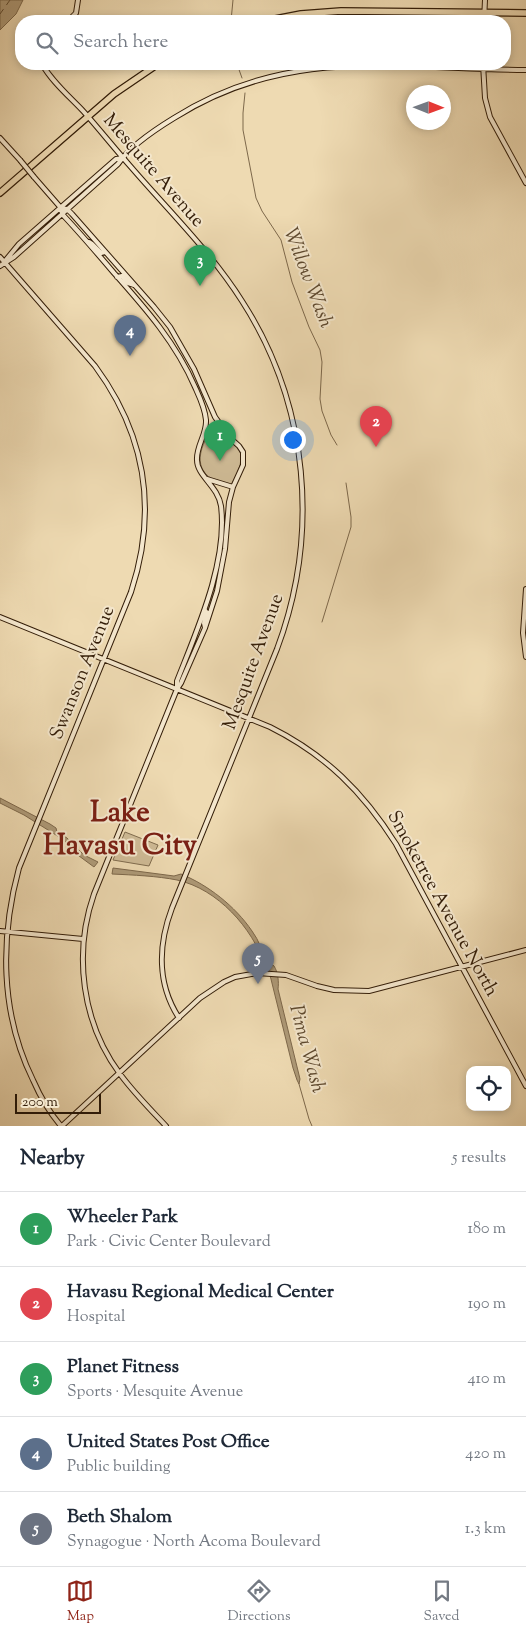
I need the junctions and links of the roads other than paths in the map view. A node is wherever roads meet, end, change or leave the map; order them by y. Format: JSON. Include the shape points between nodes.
{"nodes":[{"id":1,"x":78,"y":0,"type":"edge"},
{"id":2,"x":485,"y":0,"type":"edge"},
{"id":3,"x":485,"y":12,"type":"junction"},
{"id":4,"x":526,"y":13,"type":"edge"},
{"id":5,"x":74,"y":15,"type":"edge"},
{"id":6,"x":296,"y":15,"type":"edge"},
{"id":7,"x":485,"y":15,"type":"edge"},
{"id":8,"x":47,"y":70,"type":"edge"},
{"id":9,"x":149,"y":70,"type":"edge"},
{"id":10,"x":302,"y":70,"type":"edge"},
{"id":11,"x":483,"y":70,"type":"joint"},
{"id":12,"x":526,"y":70,"type":"edge"},
{"id":13,"x":87,"y":116,"type":"junction"},
{"id":14,"x":0,"y":138,"type":"edge"},
{"id":15,"x":123,"y":158,"type":"junction"},
{"id":16,"x":526,"y":183,"type":"edge"},
{"id":17,"x":0,"y":193,"type":"edge"},
{"id":18,"x":63,"y":211,"type":"junction"},
{"id":19,"x":86,"y":242,"type":"junction"},
{"id":20,"x":106,"y":252,"type":"junction"},
{"id":21,"x":0,"y":257,"type":"edge"},
{"id":22,"x":4,"y":262,"type":"junction"},
{"id":23,"x":0,"y":266,"type":"edge"},
{"id":24,"x":117,"y":277,"type":"junction"},
{"id":25,"x":135,"y":285,"type":"junction"},
{"id":26,"x":205,"y":434,"type":"junction"},
{"id":27,"x":230,"y":438,"type":"junction"},
{"id":28,"x":207,"y":479,"type":"junction"},
{"id":29,"x":232,"y":487,"type":"junction"},
{"id":30,"x":526,"y":589,"type":"edge"},
{"id":31,"x":205,"y":610,"type":"junction"},
{"id":32,"x":0,"y":617,"type":"edge"},
{"id":33,"x":205,"y":628,"type":"junction"},
{"id":34,"x":526,"y":657,"type":"edge"},
{"id":35,"x":104,"y":659,"type":"junction"},
{"id":36,"x":177,"y":688,"type":"junction"},
{"id":37,"x":249,"y":718,"type":"junction"},
{"id":38,"x":0,"y":931,"type":"edge"},
{"id":39,"x":5,"y":932,"type":"junction"},
{"id":40,"x":83,"y":939,"type":"junction"},
{"id":41,"x":526,"y":950,"type":"edge"},
{"id":42,"x":463,"y":967,"type":"junction"},
{"id":43,"x":179,"y":1018,"type":"junction"},
{"id":44,"x":119,"y":1073,"type":"junction"},
{"id":45,"x":526,"y":1086,"type":"edge"},
{"id":46,"x":62,"y":1126,"type":"edge"},
{"id":47,"x":166,"y":1126,"type":"edge"}],
"edges":[{"from":1,"to":5,"type":"main road"},
{"from":2,"to":3,"type":"main road"},
{"from":3,"to":4,"type":"highway"},
{"from":3,"to":6,"type":"highway","via":[[341,11]]},
{"from":3,"to":7,"type":"main road"},
{"from":8,"to":13,"type":"main road","name":"Mesquite Avenue"},
{"from":9,"to":13,"type":"highway"},
{"from":10,"to":15,"type":"main road","via":[[238,86],[198,104],[156,130]]},
{"from":11,"to":12,"type":"main road"},
{"from":11,"to":16,"type":"main road","via":[[490,117]]},
{"from":13,"to":15,"type":"main road","name":"Mesquite Avenue"},
{"from":13,"to":17,"type":"highway"},
{"from":14,"to":18,"type":"main road","bridge":true},
{"from":15,"to":18,"type":"main road"},
{"from":15,"to":37,"type":"main road","name":"Mesquite Avenue","via":[[242,300],[274,362],[294,424],[303,496],[299,570],[284,632]]},
{"from":18,"to":19,"type":"main road"},
{"from":18,"to":20,"type":"main road"},
{"from":18,"to":22,"type":"main road","via":[[14,257]]},
{"from":19,"to":20,"type":"main road","via":[[101,253]]},
{"from":19,"to":24,"type":"main road"},
{"from":20,"to":25,"type":"main road"},
{"from":21,"to":22,"type":"main road","name":"Swanson Avenue"},
{"from":22,"to":23,"type":"main road"},
{"from":22,"to":35,"type":"main road","name":"Swanson Avenue","via":[[95,366],[126,417],[139,454],[145,494],[142,550],[131,592]]},
{"from":24,"to":25,"type":"main road","via":[[122,276]]},
{"from":24,"to":26,"type":"main road","via":[[153,318],[182,361],[202,404]]},
{"from":25,"to":27,"type":"main road","via":[[170,327],[194,369],[215,417]]},
{"from":26,"to":27,"type":"main road"},
{"from":26,"to":28,"type":"main road","via":[[197,460]]},
{"from":27,"to":29,"type":"main road","via":[[239,446],[244,458]]},
{"from":28,"to":29,"type":"main road"},
{"from":28,"to":31,"type":"main road","via":[[218,497],[221,527],[216,569]]},
{"from":29,"to":33,"type":"main road","via":[[223,562]]},
{"from":30,"to":34,"type":"main road","via":[[523,621]]},
{"from":31,"to":33,"type":"main road"},
{"from":31,"to":36,"type":"main road"},
{"from":32,"to":35,"type":"main road","name":"Smoketree Avenue North"},
{"from":33,"to":36,"type":"main road"},
{"from":35,"to":36,"type":"main road","name":"Smoketree Avenue North"},
{"from":35,"to":39,"type":"main road","name":"Swanson Avenue","via":[[15,881]]},
{"from":36,"to":37,"type":"main road","name":"Smoketree Avenue North"},
{"from":36,"to":40,"type":"main road","via":[[93,896]]},
{"from":37,"to":42,"type":"main road","name":"Smoketree Avenue North","via":[[307,748],[360,793],[396,844]]},
{"from":37,"to":43,"type":"main road","name":"Mesquite Avenue","via":[[164,933],[163,976],[169,1000]]},
{"from":38,"to":39,"type":"main road"},
{"from":39,"to":40,"type":"main road"},
{"from":39,"to":46,"type":"main road","name":"Swanson Avenue","via":[[5,979],[15,1034],[39,1093]]},
{"from":40,"to":44,"type":"main road","via":[[84,977],[92,1019]]},
{"from":41,"to":42,"type":"main road"},
{"from":42,"to":43,"type":"main road","via":[[381,989],[357,991],[324,988],[277,973],[245,974],[217,985]]},
{"from":42,"to":45,"type":"main road","name":"Smoketree Avenue North"},
{"from":43,"to":44,"type":"main road"},
{"from":44,"to":46,"type":"main road"},
{"from":44,"to":47,"type":"main road"}]}
